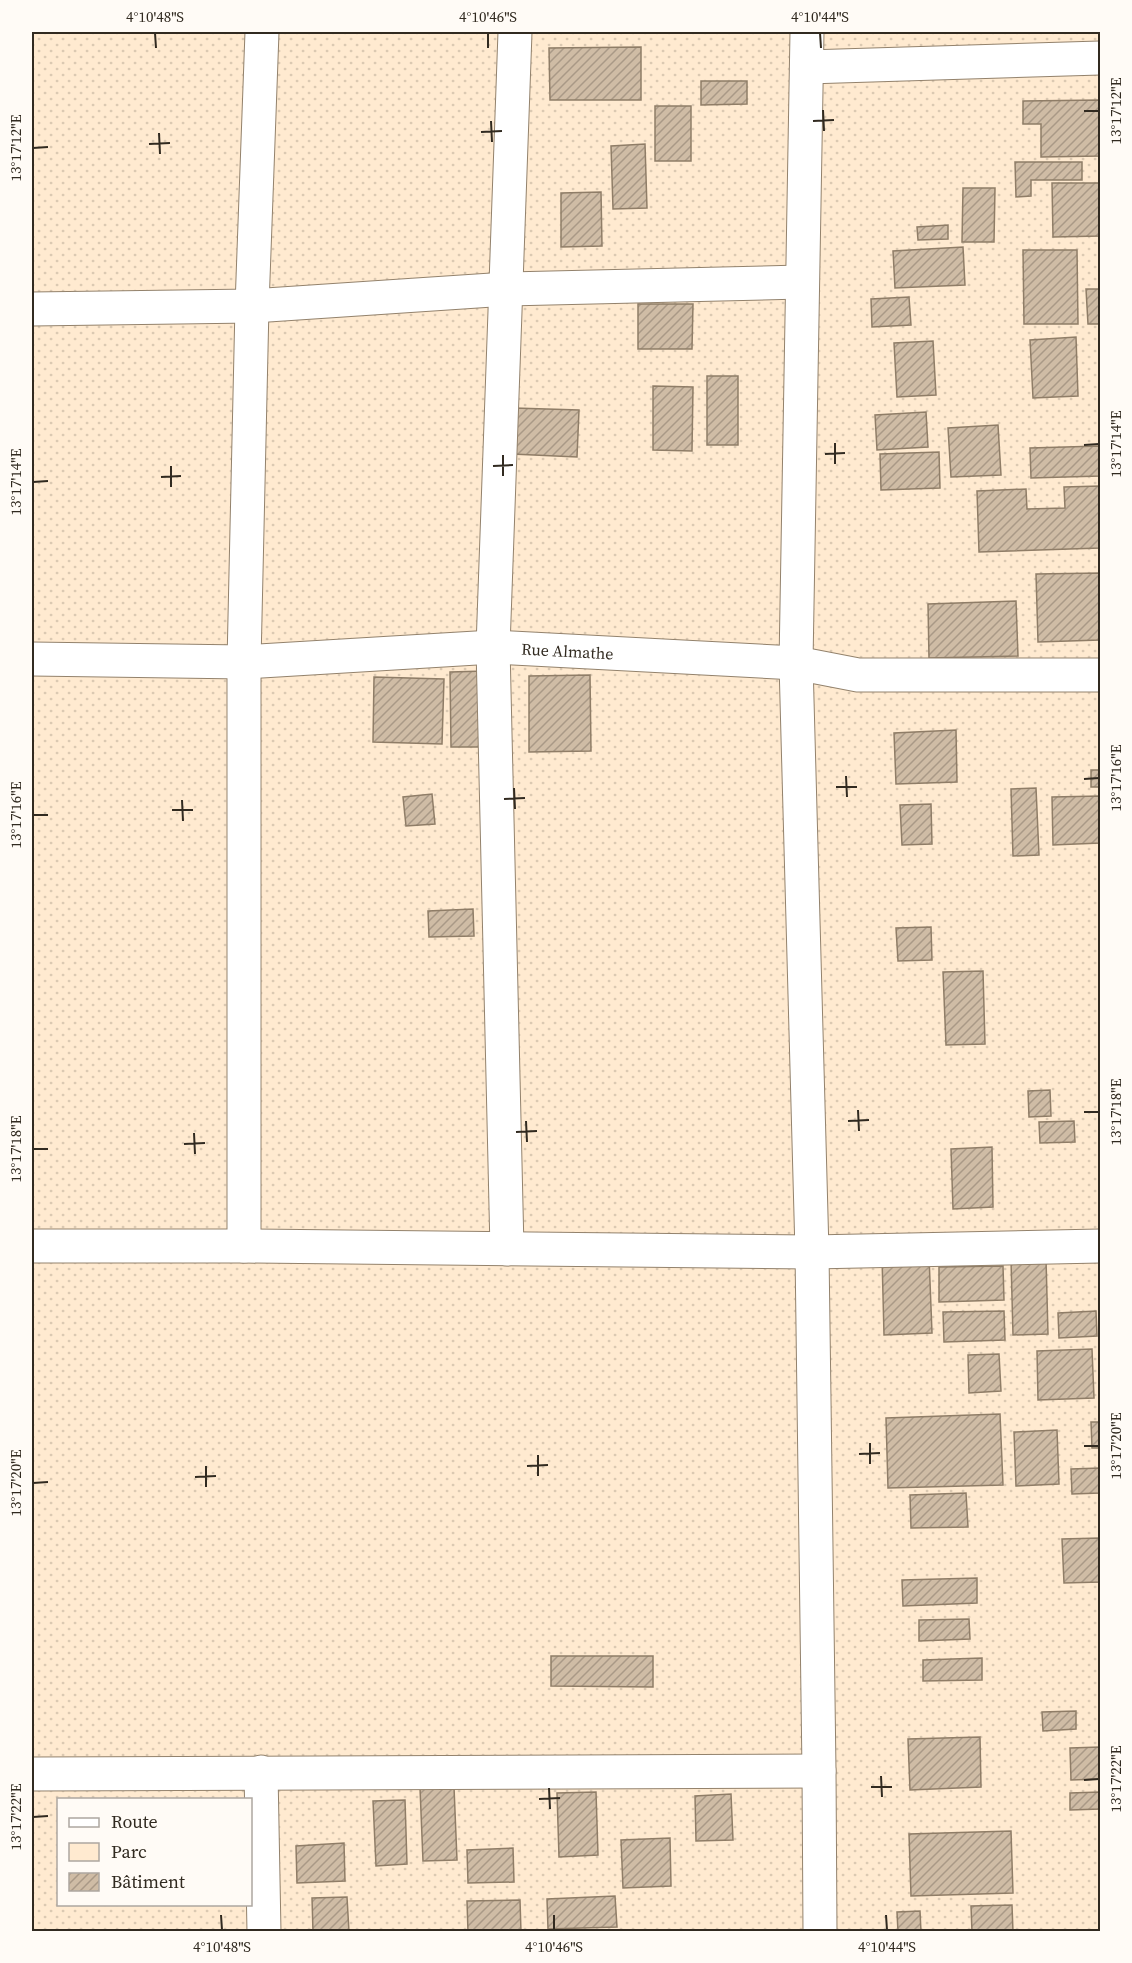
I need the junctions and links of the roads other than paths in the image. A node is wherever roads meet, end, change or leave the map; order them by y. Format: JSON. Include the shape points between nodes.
{"nodes":[{"id":1,"x":262,"y":32,"type":"edge"},
{"id":2,"x":515,"y":32,"type":"edge"},
{"id":3,"x":807,"y":32,"type":"edge"},
{"id":4,"x":1101,"y":58,"type":"edge"},
{"id":5,"x":807,"y":67,"type":"junction"},
{"id":6,"x":801,"y":282,"type":"junction"},
{"id":7,"x":507,"y":290,"type":"junction"},
{"id":8,"x":252,"y":306,"type":"junction"},
{"id":9,"x":32,"y":309,"type":"edge"},
{"id":10,"x":494,"y":647,"type":"junction"},
{"id":11,"x":32,"y":659,"type":"edge"},
{"id":12,"x":244,"y":662,"type":"junction"},
{"id":13,"x":796,"y":663,"type":"junction"},
{"id":14,"x":1101,"y":675,"type":"edge"},
{"id":15,"x":32,"y":1246,"type":"edge"},
{"id":16,"x":244,"y":1246,"type":"junction"},
{"id":17,"x":1101,"y":1246,"type":"edge"},
{"id":18,"x":507,"y":1250,"type":"junction"},
{"id":19,"x":812,"y":1252,"type":"junction"},
{"id":20,"x":819,"y":1771,"type":"junction"},
{"id":21,"x":261,"y":1772,"type":"junction"},
{"id":22,"x":32,"y":1774,"type":"edge"},
{"id":23,"x":264,"y":1932,"type":"edge"},
{"id":24,"x":819,"y":1932,"type":"edge"}],
"edges":[{"from":1,"to":8,"type":"street"},
{"from":2,"to":7,"type":"street"},
{"from":3,"to":5,"type":"street"},
{"from":4,"to":5,"type":"street"},
{"from":5,"to":6,"type":"street"},
{"from":6,"to":7,"type":"street"},
{"from":6,"to":13,"type":"street"},
{"from":7,"to":8,"type":"street"},
{"from":7,"to":10,"type":"street"},
{"from":8,"to":9,"type":"street"},
{"from":8,"to":12,"type":"street"},
{"from":10,"to":12,"type":"street","name":"Rue Almathe"},
{"from":10,"to":13,"type":"street","name":"Rue Almathe"},
{"from":10,"to":18,"type":"street"},
{"from":11,"to":12,"type":"street","name":"Rue Almathe"},
{"from":12,"to":16,"type":"street"},
{"from":13,"to":14,"type":"street","name":"Rue Almathe","via":[[858,675]]},
{"from":13,"to":19,"type":"street"},
{"from":15,"to":16,"type":"street"},
{"from":16,"to":18,"type":"street"},
{"from":17,"to":19,"type":"street"},
{"from":18,"to":19,"type":"street"},
{"from":19,"to":20,"type":"street"},
{"from":20,"to":21,"type":"street"},
{"from":20,"to":24,"type":"street"},
{"from":21,"to":22,"type":"street"},
{"from":21,"to":23,"type":"street"}]}
